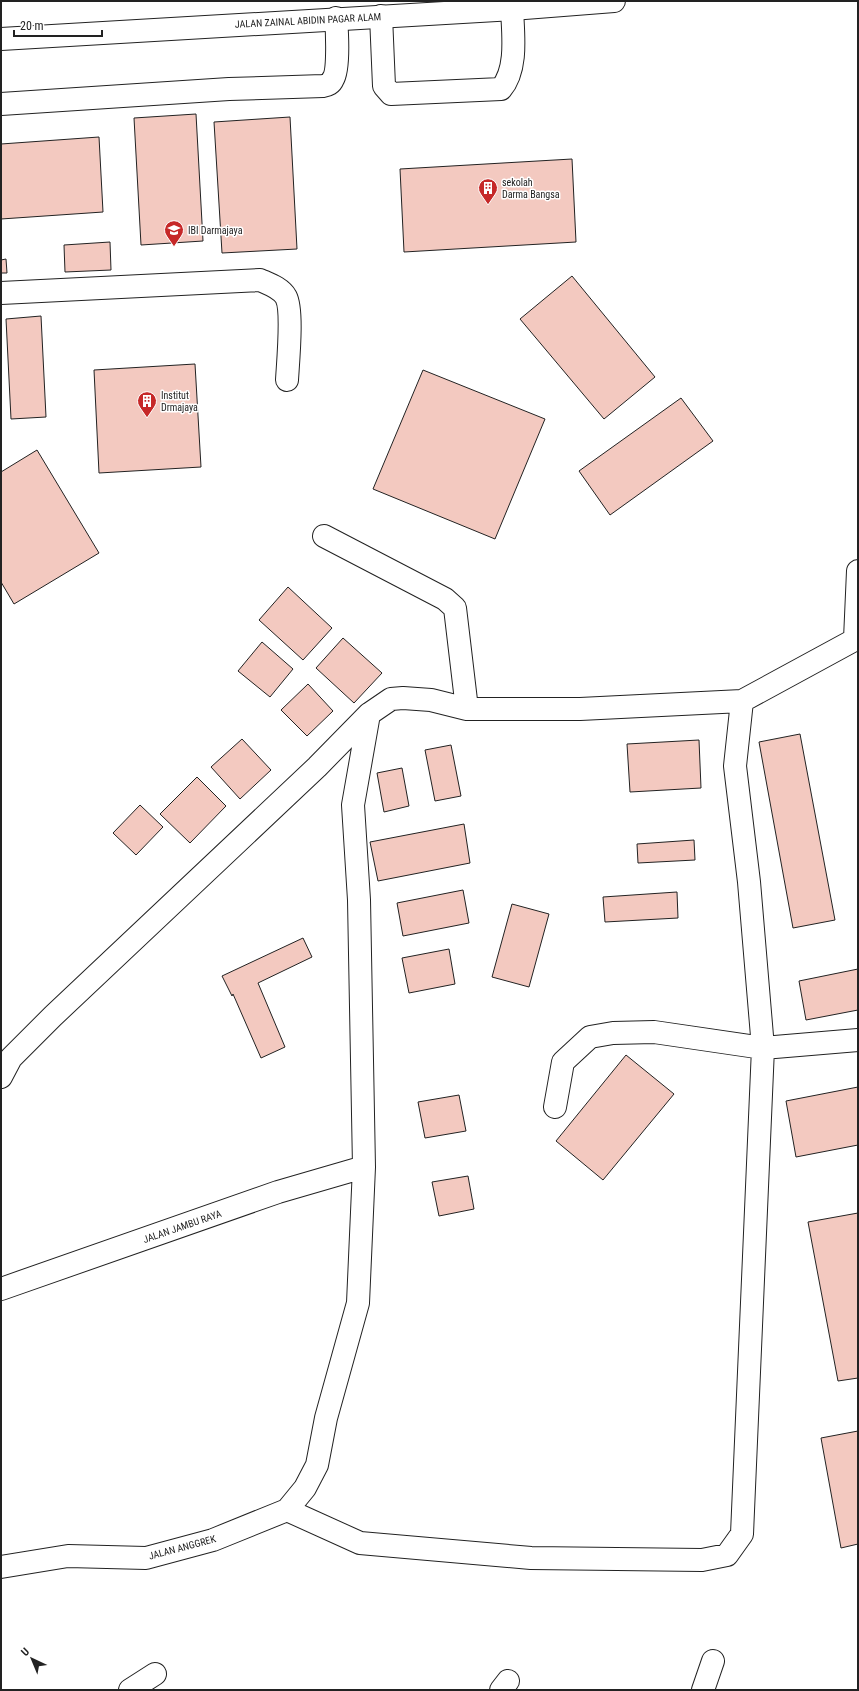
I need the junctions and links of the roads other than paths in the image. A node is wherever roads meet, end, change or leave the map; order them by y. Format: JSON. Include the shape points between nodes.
{"nodes":[{"id":1,"x":614,"y":1,"type":"edge"},
{"id":2,"x":512,"y":9,"type":"junction"},
{"id":3,"x":350,"y":12,"type":"edge"},
{"id":4,"x":380,"y":16,"type":"junction"},
{"id":5,"x":1,"y":39,"type":"edge"},
{"id":6,"x":1,"y":104,"type":"edge"},
{"id":7,"x":1,"y":293,"type":"edge"},
{"id":8,"x":287,"y":380,"type":"dead end"},
{"id":9,"x":324,"y":536,"type":"dead end"},
{"id":10,"x":858,"y":571,"type":"edge"},
{"id":11,"x":857,"y":639,"type":"edge"},
{"id":12,"x":742,"y":701,"type":"junction"},
{"id":13,"x":467,"y":709,"type":"junction"},
{"id":14,"x":369,"y":714,"type":"junction"},
{"id":15,"x":858,"y":1040,"type":"edge"},
{"id":16,"x":763,"y":1048,"type":"junction"},
{"id":17,"x":1,"y":1077,"type":"edge"},
{"id":18,"x":555,"y":1107,"type":"dead end"},
{"id":19,"x":364,"y":1167,"type":"junction"},
{"id":20,"x":1,"y":1289,"type":"edge"},
{"id":21,"x":287,"y":1510,"type":"junction"},
{"id":22,"x":1,"y":1567,"type":"edge"},
{"id":23,"x":713,"y":1661,"type":"dead end"},
{"id":24,"x":155,"y":1674,"type":"dead end"},
{"id":25,"x":130,"y":1690,"type":"edge"},
{"id":26,"x":703,"y":1690,"type":"edge"}],
"edges":[{"from":1,"to":2,"type":"main road","name":"JALAN ZAINAL ABIDIN PAGAR ALAM"},
{"from":2,"to":4,"type":"main road","name":"JALAN ZAINAL ABIDIN PAGAR ALAM"},
{"from":2,"to":4,"type":"main road","via":[[514,46],[507,82],[501,89],[391,94],[384,86]]},
{"from":3,"to":4,"type":"main road","name":"JALAN ZAINAL ABIDIN PAGAR ALAM"},
{"from":3,"to":5,"type":"main road","name":"JALAN ZAINAL ABIDIN PAGAR ALAM"},
{"from":3,"to":6,"type":"main road","via":[[337,48],[335,78],[323,86],[229,89]]},
{"from":7,"to":8,"type":"main road","via":[[260,280],[278,289],[288,303]]},
{"from":9,"to":13,"type":"main road","via":[[445,598],[455,608]]},
{"from":10,"to":11,"type":"main road"},
{"from":11,"to":12,"type":"main road"},
{"from":12,"to":13,"type":"main road","via":[[580,709]]},
{"from":12,"to":16,"type":"main road","via":[[736,745],[736,773],[749,882]]},
{"from":13,"to":14,"type":"main road","via":[[431,700],[403,698],[390,699]]},
{"from":14,"to":17,"type":"main road","via":[[317,767],[48,1021],[11,1058]]},
{"from":14,"to":19,"type":"main road","via":[[353,805],[359,900]]},
{"from":15,"to":16,"type":"main road"},
{"from":16,"to":18,"type":"main road","via":[[654,1032],[613,1033],[590,1037],[563,1062]]},
{"from":16,"to":21,"type":"main road","via":[[742,1534],[727,1555],[702,1560],[531,1558],[360,1543]]},
{"from":19,"to":20,"type":"main road","name":"JALAN JAMBU RAYA","via":[[278,1192]]},
{"from":19,"to":21,"type":"main road","via":[[358,1303],[326,1418],[317,1466],[305,1488]]},
{"from":21,"to":22,"type":"main road","name":"JALAN ANGGREK","via":[[213,1540],[146,1558],[68,1556]]},
{"from":23,"to":26,"type":"main road"},
{"from":24,"to":25,"type":"main road"}]}
